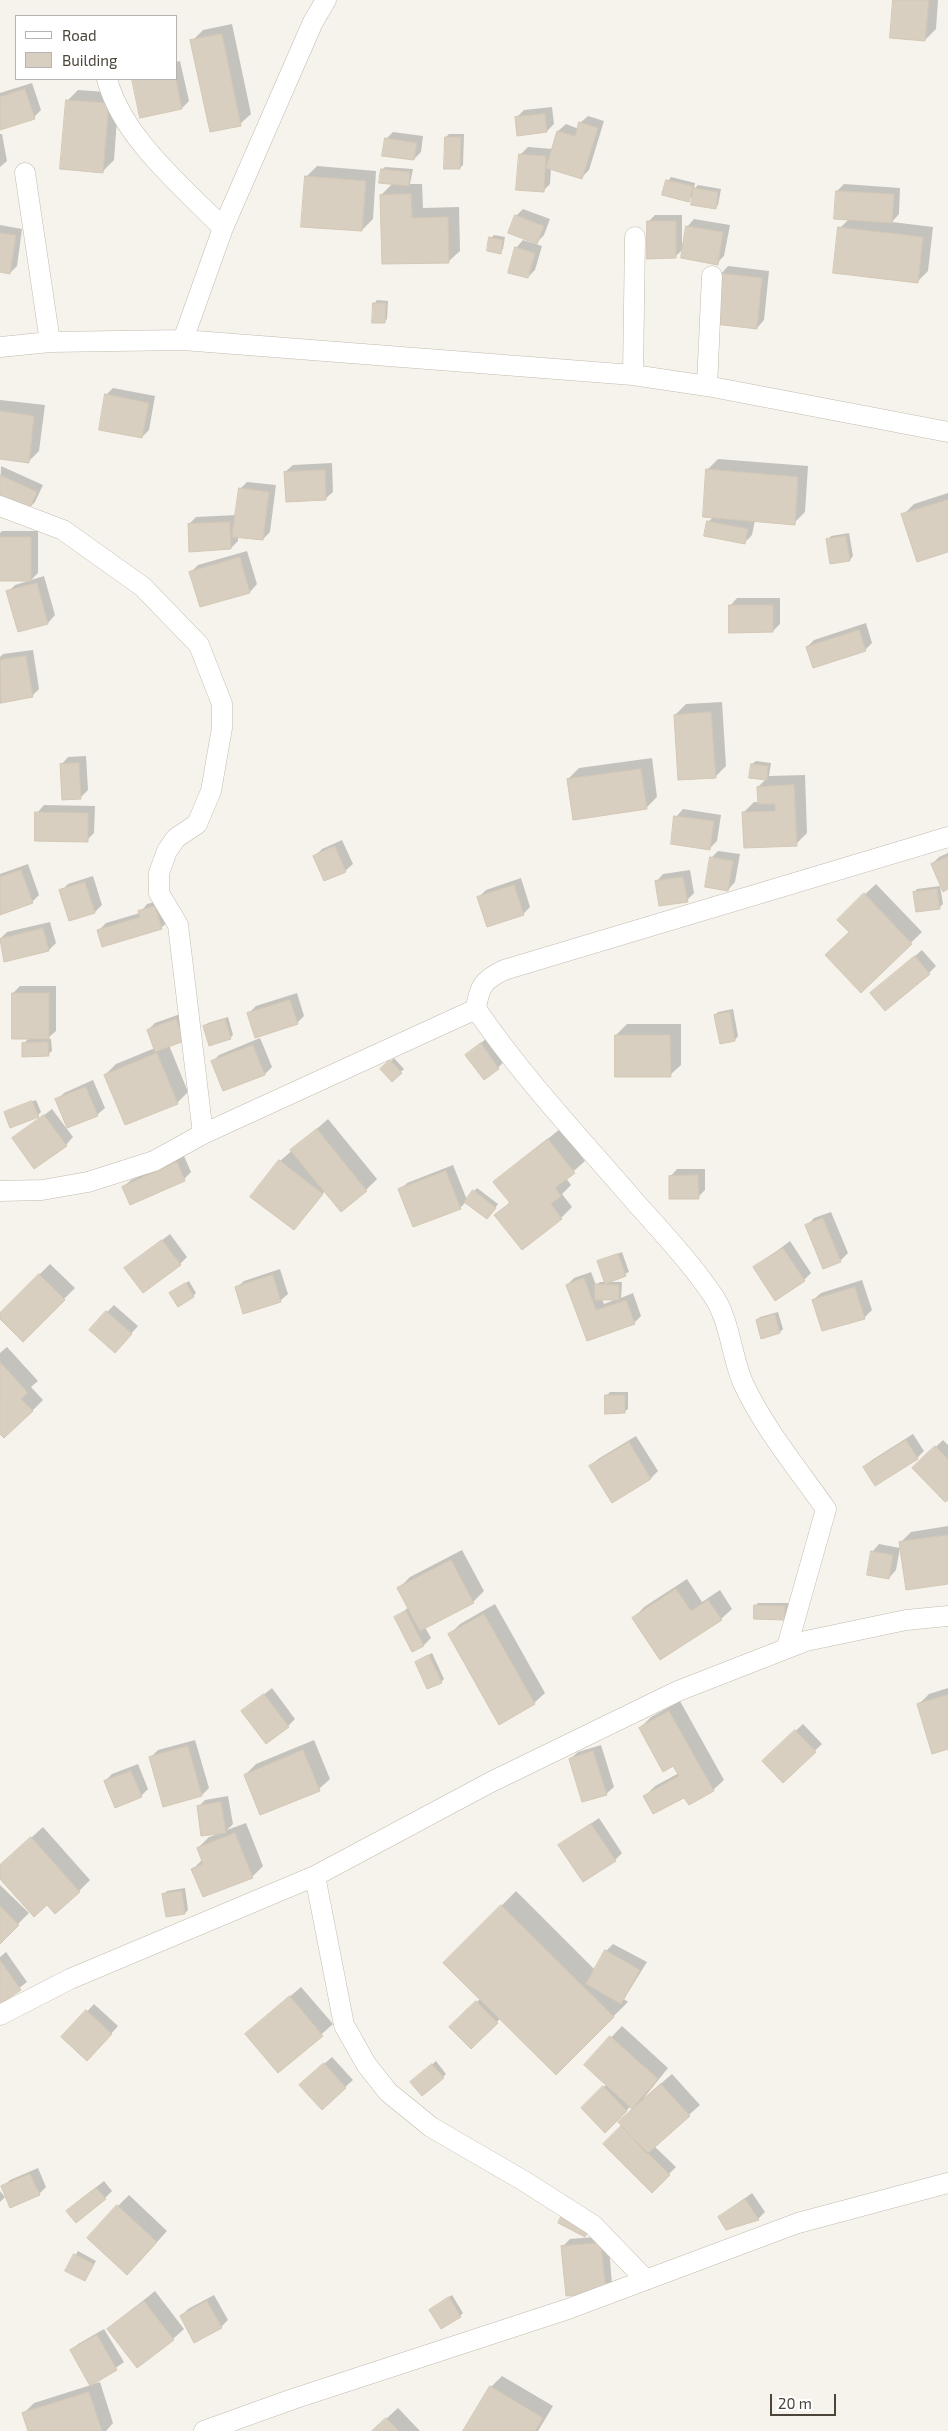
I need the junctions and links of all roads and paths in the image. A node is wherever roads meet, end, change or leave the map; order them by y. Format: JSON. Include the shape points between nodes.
{"nodes":[{"id":1,"x":326,"y":0,"type":"edge"},
{"id":2,"x":107,"y":80,"type":"edge"},
{"id":3,"x":24,"y":173,"type":"dead end"},
{"id":4,"x":223,"y":228,"type":"junction"},
{"id":5,"x":635,"y":237,"type":"dead end"},
{"id":6,"x":712,"y":276,"type":"dead end"},
{"id":7,"x":183,"y":340,"type":"junction"},
{"id":8,"x":50,"y":342,"type":"junction"},
{"id":9,"x":0,"y":347,"type":"edge"},
{"id":10,"x":634,"y":375,"type":"junction"},
{"id":11,"x":706,"y":386,"type":"junction"},
{"id":12,"x":948,"y":432,"type":"edge"},
{"id":13,"x":0,"y":506,"type":"edge"},
{"id":14,"x":948,"y":837,"type":"edge"},
{"id":15,"x":476,"y":1009,"type":"junction"},
{"id":16,"x":203,"y":1134,"type":"junction"},
{"id":17,"x":0,"y":1191,"type":"edge"},
{"id":18,"x":945,"y":1614,"type":"edge"},
{"id":19,"x":787,"y":1648,"type":"junction"},
{"id":20,"x":315,"y":1876,"type":"junction"},
{"id":21,"x":0,"y":2015,"type":"edge"},
{"id":22,"x":948,"y":2183,"type":"edge"},
{"id":23,"x":646,"y":2280,"type":"junction"},
{"id":24,"x":204,"y":2431,"type":"edge"}],
"edges":[{"from":1,"to":4,"type":"street","via":[[313,22]]},
{"from":2,"to":4,"type":"street","via":[[119,112],[140,140]]},
{"from":3,"to":8,"type":"street"},
{"from":4,"to":7,"type":"street"},
{"from":5,"to":10,"type":"street"},
{"from":6,"to":11,"type":"street"},
{"from":7,"to":8,"type":"street"},
{"from":7,"to":10,"type":"street"},
{"from":8,"to":9,"type":"street"},
{"from":10,"to":11,"type":"street"},
{"from":11,"to":12,"type":"street"},
{"from":13,"to":16,"type":"street","via":[[62,530],[143,587],[199,645],[222,704],[222,728],[211,791],[197,824],[176,838],[159,873],[159,893],[178,925]]},
{"from":14,"to":15,"type":"street","via":[[504,970],[490,977],[479,990]]},
{"from":15,"to":16,"type":"street"},
{"from":15,"to":19,"type":"street","via":[[507,1054],[693,1267],[714,1296],[743,1382],[759,1415],[826,1509]]},
{"from":16,"to":17,"type":"street","via":[[154,1161],[88,1182],[42,1190]]},
{"from":18,"to":19,"type":"street","via":[[841,1632]]},
{"from":19,"to":20,"type":"street","via":[[669,1695],[491,1782]]},
{"from":20,"to":21,"type":"street","via":[[70,1979]]},
{"from":20,"to":23,"type":"street","via":[[344,2025],[366,2064],[388,2092],[431,2127],[524,2180],[593,2225]]},
{"from":22,"to":23,"type":"street","via":[[798,2223]]},
{"from":23,"to":24,"type":"street"}]}
